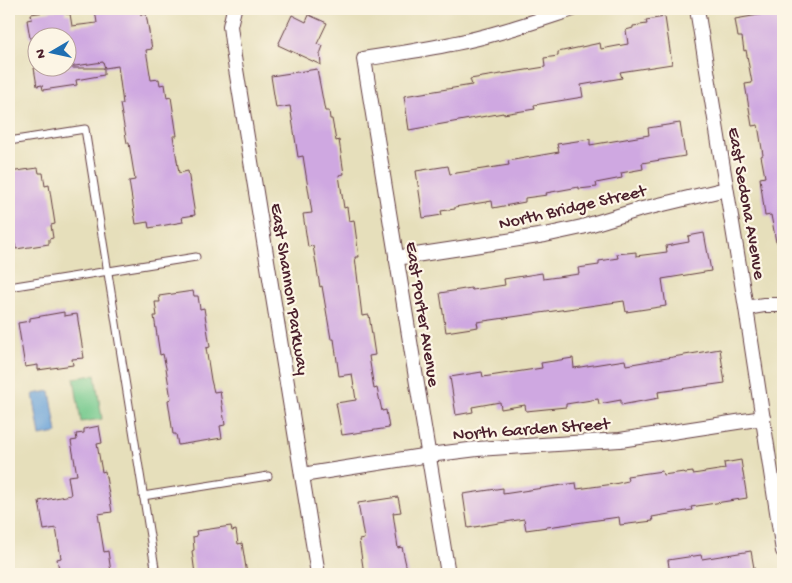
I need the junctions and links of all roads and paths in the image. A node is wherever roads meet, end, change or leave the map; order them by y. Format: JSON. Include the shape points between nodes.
{"nodes":[{"id":1,"x":234,"y":9,"type":"edge"},
{"id":2,"x":573,"y":9,"type":"edge"},
{"id":3,"x":697,"y":9,"type":"edge"},
{"id":4,"x":551,"y":12,"type":"edge"},
{"id":5,"x":9,"y":141,"type":"edge"},
{"id":6,"x":726,"y":189,"type":"junction"},
{"id":7,"x":196,"y":257,"type":"dead end"},
{"id":8,"x":396,"y":258,"type":"junction"},
{"id":9,"x":108,"y":271,"type":"junction"},
{"id":10,"x":9,"y":287,"type":"edge"},
{"id":11,"x":783,"y":305,"type":"edge"},
{"id":12,"x":746,"y":308,"type":"junction"},
{"id":13,"x":763,"y":418,"type":"junction"},
{"id":14,"x":428,"y":455,"type":"junction"},
{"id":15,"x":302,"y":475,"type":"junction"},
{"id":16,"x":268,"y":476,"type":"dead end"},
{"id":17,"x":143,"y":496,"type":"junction"},
{"id":18,"x":783,"y":551,"type":"edge"},
{"id":19,"x":156,"y":574,"type":"edge"},
{"id":20,"x":318,"y":574,"type":"edge"},
{"id":21,"x":448,"y":574,"type":"edge"}],
"edges":[{"from":1,"to":15,"type":"street","name":"East Shannon Parkway","via":[[230,26],[234,57]]},
{"from":2,"to":4,"type":"street"},
{"from":3,"to":6,"type":"street","name":"East Sedona Avenue"},
{"from":4,"to":8,"type":"street","name":"East Porter Avenue","via":[[524,26],[450,45],[364,59]]},
{"from":5,"to":9,"type":"lane","via":[[85,129]]},
{"from":6,"to":8,"type":"street","name":"North Bridge Street","via":[[545,235]]},
{"from":6,"to":12,"type":"street","name":"East Sedona Avenue"},
{"from":7,"to":9,"type":"lane"},
{"from":8,"to":14,"type":"street","name":"East Porter Avenue"},
{"from":9,"to":10,"type":"lane"},
{"from":9,"to":17,"type":"lane"},
{"from":11,"to":12,"type":"street"},
{"from":12,"to":13,"type":"street","name":"East Sedona Avenue"},
{"from":13,"to":14,"type":"street","name":"North Garden Street","via":[[620,440],[506,446]]},
{"from":13,"to":18,"type":"street","name":"East Sedona Avenue"},
{"from":14,"to":15,"type":"street","name":"North Garden Street"},
{"from":14,"to":21,"type":"street","name":"East Porter Avenue"},
{"from":15,"to":20,"type":"street","name":"East Shannon Parkway"},
{"from":16,"to":17,"type":"lane"},
{"from":17,"to":19,"type":"lane"}]}
